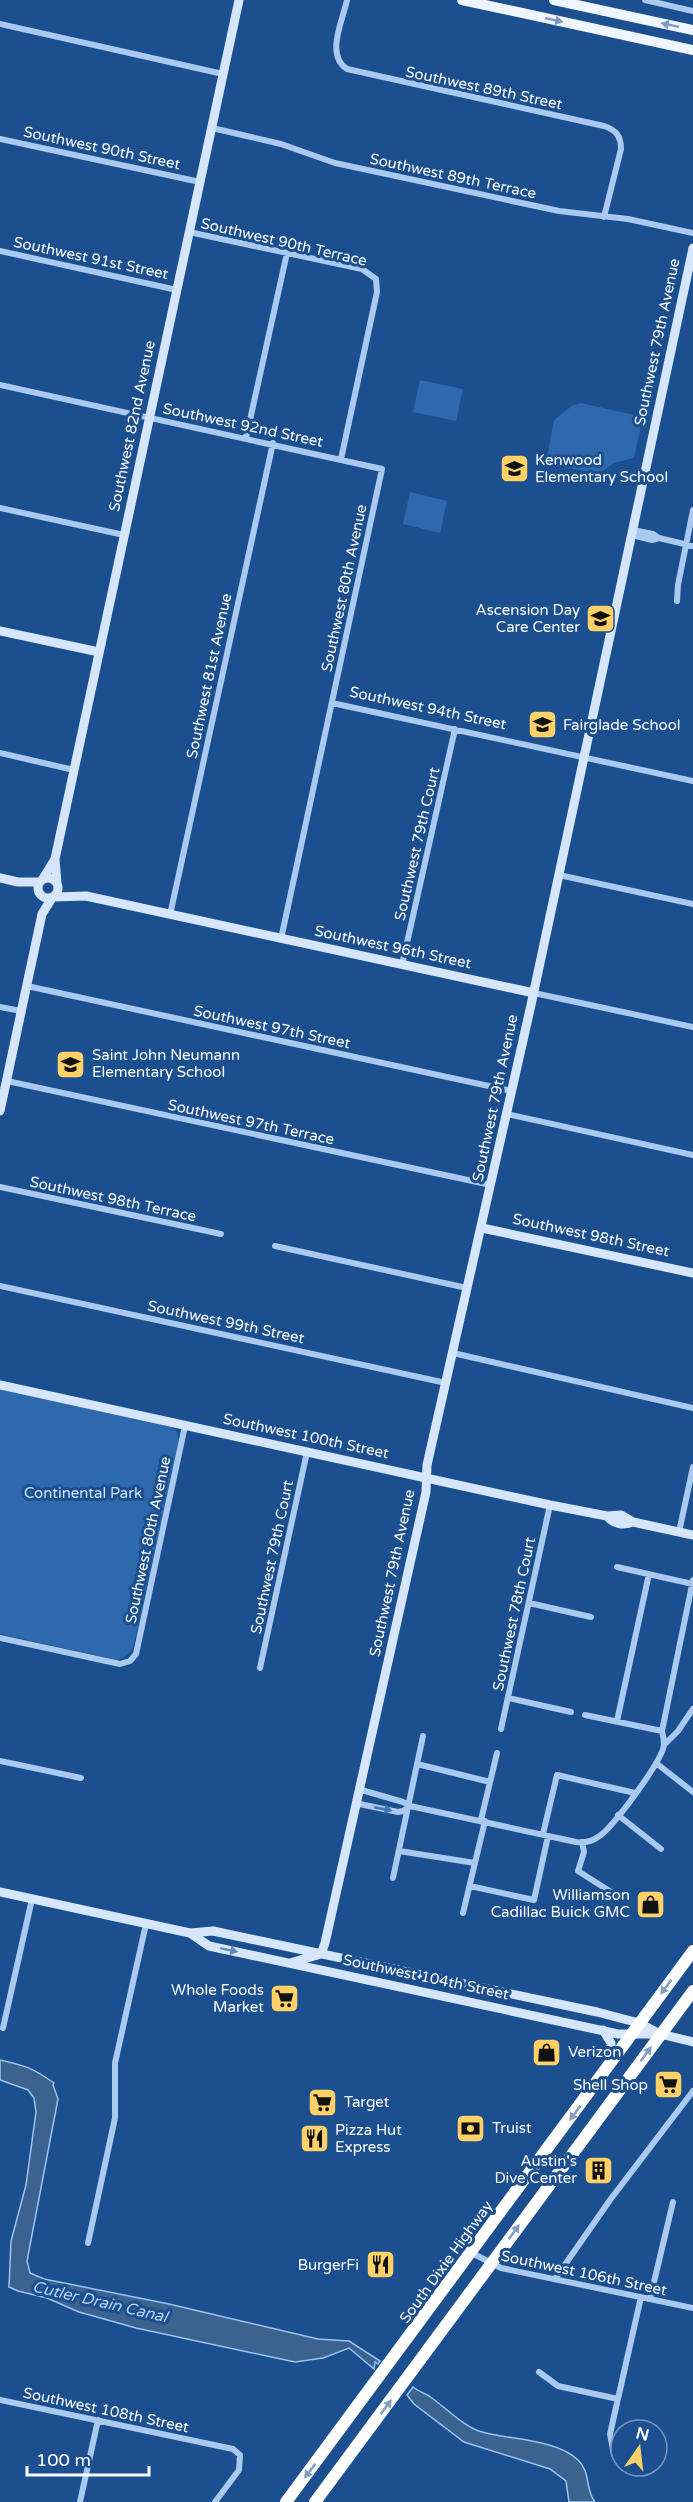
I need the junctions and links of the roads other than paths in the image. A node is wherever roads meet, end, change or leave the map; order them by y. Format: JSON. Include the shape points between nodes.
{"nodes":[{"id":1,"x":239,"y":0,"type":"edge"},
{"id":2,"x":347,"y":0,"type":"edge"},
{"id":3,"x":462,"y":0,"type":"edge"},
{"id":4,"x":554,"y":0,"type":"edge"},
{"id":5,"x":645,"y":0,"type":"edge"},
{"id":6,"x":498,"y":4,"type":"edge"},
{"id":7,"x":693,"y":11,"type":"edge"},
{"id":8,"x":0,"y":24,"type":"edge"},
{"id":9,"x":693,"y":30,"type":"edge"},
{"id":10,"x":693,"y":50,"type":"edge"},
{"id":11,"x":223,"y":74,"type":"junction"},
{"id":12,"x":212,"y":128,"type":"junction"},
{"id":13,"x":0,"y":139,"type":"edge"},
{"id":14,"x":200,"y":182,"type":"junction"},
{"id":15,"x":604,"y":217,"type":"junction"},
{"id":16,"x":189,"y":232,"type":"junction"},
{"id":17,"x":693,"y":233,"type":"edge"},
{"id":18,"x":693,"y":248,"type":"edge"},
{"id":19,"x":0,"y":250,"type":"edge"},
{"id":20,"x":286,"y":253,"type":"junction"},
{"id":21,"x":689,"y":287,"type":"edge"},
{"id":22,"x":177,"y":290,"type":"junction"},
{"id":23,"x":0,"y":385,"type":"edge"},
{"id":24,"x":149,"y":417,"type":"junction"},
{"id":25,"x":246,"y":438,"type":"junction"},
{"id":26,"x":273,"y":443,"type":"junction"},
{"id":27,"x":341,"y":459,"type":"junction"},
{"id":28,"x":0,"y":508,"type":"edge"},
{"id":29,"x":693,"y":510,"type":"edge"},
{"id":30,"x":632,"y":533,"type":"junction"},
{"id":31,"x":124,"y":535,"type":"junction"},
{"id":32,"x":689,"y":545,"type":"edge"},
{"id":33,"x":677,"y":601,"type":"dead end"},
{"id":34,"x":0,"y":631,"type":"edge"},
{"id":35,"x":99,"y":652,"type":"junction"},
{"id":36,"x":332,"y":703,"type":"junction"},
{"id":37,"x":455,"y":729,"type":"junction"},
{"id":38,"x":0,"y":753,"type":"edge"},
{"id":39,"x":584,"y":758,"type":"junction"},
{"id":40,"x":74,"y":770,"type":"junction"},
{"id":41,"x":693,"y":781,"type":"edge"},
{"id":42,"x":55,"y":859,"type":"junction"},
{"id":43,"x":559,"y":875,"type":"junction"},
{"id":44,"x":0,"y":878,"type":"edge"},
{"id":45,"x":41,"y":881,"type":"junction"},
{"id":46,"x":18,"y":882,"type":"junction"},
{"id":47,"x":57,"y":884,"type":"junction"},
{"id":48,"x":40,"y":895,"type":"junction"},
{"id":49,"x":86,"y":896,"type":"junction"},
{"id":50,"x":53,"y":897,"type":"junction"},
{"id":51,"x":693,"y":904,"type":"edge"},
{"id":52,"x":42,"y":914,"type":"junction"},
{"id":53,"x":170,"y":915,"type":"junction"},
{"id":54,"x":281,"y":939,"type":"junction"},
{"id":55,"x":402,"y":965,"type":"junction"},
{"id":56,"x":27,"y":986,"type":"junction"},
{"id":57,"x":534,"y":993,"type":"junction"},
{"id":58,"x":0,"y":1006,"type":"edge"},
{"id":59,"x":21,"y":1011,"type":"junction"},
{"id":60,"x":693,"y":1027,"type":"edge"},
{"id":61,"x":7,"y":1081,"type":"junction"},
{"id":62,"x":512,"y":1091,"type":"junction"},
{"id":63,"x":0,"y":1111,"type":"edge"},
{"id":64,"x":507,"y":1114,"type":"junction"},
{"id":65,"x":693,"y":1155,"type":"edge"},
{"id":66,"x":491,"y":1185,"type":"junction"},
{"id":67,"x":0,"y":1187,"type":"edge"},
{"id":68,"x":482,"y":1228,"type":"junction"},
{"id":69,"x":221,"y":1234,"type":"dead end"},
{"id":70,"x":275,"y":1246,"type":"dead end"},
{"id":71,"x":693,"y":1273,"type":"edge"},
{"id":72,"x":0,"y":1286,"type":"edge"},
{"id":73,"x":467,"y":1288,"type":"junction"},
{"id":74,"x":453,"y":1353,"type":"junction"},
{"id":75,"x":446,"y":1383,"type":"junction"},
{"id":76,"x":0,"y":1385,"type":"edge"},
{"id":77,"x":693,"y":1408,"type":"edge"},
{"id":78,"x":185,"y":1426,"type":"junction"},
{"id":79,"x":307,"y":1452,"type":"junction"},
{"id":80,"x":693,"y":1467,"type":"edge"},
{"id":81,"x":427,"y":1477,"type":"junction"},
{"id":82,"x":550,"y":1504,"type":"junction"},
{"id":83,"x":678,"y":1532,"type":"junction"},
{"id":84,"x":693,"y":1535,"type":"edge"},
{"id":85,"x":617,"y":1567,"type":"dead end"},
{"id":86,"x":649,"y":1574,"type":"junction"},
{"id":87,"x":693,"y":1583,"type":"edge"},
{"id":88,"x":529,"y":1603,"type":"junction"},
{"id":89,"x":591,"y":1617,"type":"dead end"},
{"id":90,"x":0,"y":1638,"type":"edge"},
{"id":91,"x":260,"y":1668,"type":"dead end"},
{"id":92,"x":508,"y":1698,"type":"junction"},
{"id":93,"x":693,"y":1709,"type":"edge"},
{"id":94,"x":571,"y":1712,"type":"dead end"},
{"id":95,"x":585,"y":1715,"type":"dead end"},
{"id":96,"x":617,"y":1721,"type":"junction"},
{"id":97,"x":501,"y":1728,"type":"dead end"},
{"id":98,"x":662,"y":1731,"type":"junction"},
{"id":99,"x":423,"y":1736,"type":"dead end"},
{"id":100,"x":664,"y":1745,"type":"junction"},
{"id":101,"x":497,"y":1753,"type":"dead end"},
{"id":102,"x":0,"y":1761,"type":"edge"},
{"id":103,"x":656,"y":1763,"type":"junction"},
{"id":104,"x":417,"y":1764,"type":"junction"},
{"id":105,"x":81,"y":1778,"type":"dead end"},
{"id":106,"x":490,"y":1782,"type":"junction"},
{"id":107,"x":358,"y":1789,"type":"junction"},
{"id":108,"x":693,"y":1792,"type":"edge"},
{"id":109,"x":635,"y":1793,"type":"junction"},
{"id":110,"x":355,"y":1803,"type":"junction"},
{"id":111,"x":410,"y":1806,"type":"junction"},
{"id":112,"x":618,"y":1815,"type":"junction"},
{"id":113,"x":483,"y":1821,"type":"junction"},
{"id":114,"x":546,"y":1835,"type":"junction"},
{"id":115,"x":582,"y":1842,"type":"junction"},
{"id":116,"x":661,"y":1849,"type":"dead end"},
{"id":117,"x":399,"y":1851,"type":"junction"},
{"id":118,"x":475,"y":1863,"type":"junction"},
{"id":119,"x":393,"y":1878,"type":"dead end"},
{"id":120,"x":470,"y":1886,"type":"junction"},
{"id":121,"x":0,"y":1892,"type":"edge"},
{"id":122,"x":32,"y":1899,"type":"junction"},
{"id":123,"x":622,"y":1899,"type":"dead end"},
{"id":124,"x":464,"y":1913,"type":"dead end"},
{"id":125,"x":146,"y":1924,"type":"junction"},
{"id":126,"x":190,"y":1933,"type":"junction"},
{"id":127,"x":693,"y":1951,"type":"edge"},
{"id":128,"x":321,"y":1954,"type":"junction"},
{"id":129,"x":290,"y":1963,"type":"junction"},
{"id":130,"x":693,"y":1991,"type":"edge"},
{"id":131,"x":582,"y":2009,"type":"junction"},
{"id":132,"x":560,"y":2022,"type":"junction"},
{"id":133,"x":639,"y":2023,"type":"junction"},
{"id":134,"x":3,"y":2028,"type":"dead end"},
{"id":135,"x":603,"y":2030,"type":"junction"},
{"id":136,"x":660,"y":2034,"type":"junction"},
{"id":137,"x":632,"y":2035,"type":"junction"},
{"id":138,"x":693,"y":2043,"type":"edge"},
{"id":139,"x":609,"y":2066,"type":"junction"},
{"id":140,"x":693,"y":2091,"type":"edge"},
{"id":141,"x":673,"y":2202,"type":"dead end"},
{"id":142,"x":88,"y":2243,"type":"dead end"},
{"id":143,"x":472,"y":2253,"type":"junction"},
{"id":144,"x":491,"y":2264,"type":"junction"},
{"id":145,"x":555,"y":2279,"type":"junction"},
{"id":146,"x":641,"y":2297,"type":"junction"},
{"id":147,"x":650,"y":2299,"type":"junction"},
{"id":148,"x":693,"y":2308,"type":"edge"},
{"id":149,"x":539,"y":2372,"type":"dead end"},
{"id":150,"x":618,"y":2399,"type":"junction"},
{"id":151,"x":0,"y":2400,"type":"edge"},
{"id":152,"x":614,"y":2418,"type":"edge"},
{"id":153,"x":98,"y":2420,"type":"junction"},
{"id":154,"x":81,"y":2502,"type":"edge"},
{"id":155,"x":215,"y":2502,"type":"edge"},
{"id":156,"x":286,"y":2502,"type":"edge"},
{"id":157,"x":315,"y":2502,"type":"edge"}],
"edges":[{"from":1,"to":11,"type":"street","name":"Southwest 82nd Avenue"},
{"from":2,"to":15,"type":"street","name":"Southwest 89th Street","via":[[336,51],[344,67],[604,126],[618,134],[621,149]]},
{"from":3,"to":6,"type":"main road"},
{"from":9,"to":4,"type":"main road","one_way":true},
{"from":5,"to":7,"type":"street"},
{"from":6,"to":10,"type":"main road","one_way":true},
{"from":8,"to":11,"type":"street"},
{"from":11,"to":12,"type":"street","name":"Southwest 82nd Avenue"},
{"from":12,"to":14,"type":"street","name":"Southwest 82nd Avenue"},
{"from":12,"to":15,"type":"street","name":"Southwest 89th Terrace","via":[[281,144],[335,163]]},
{"from":13,"to":14,"type":"street","name":"Southwest 90th Street"},
{"from":14,"to":16,"type":"street","name":"Southwest 82nd Avenue"},
{"from":15,"to":17,"type":"street","name":"Southwest 89th Terrace"},
{"from":16,"to":20,"type":"street","name":"Southwest 90th Terrace"},
{"from":16,"to":22,"type":"street","name":"Southwest 82nd Avenue"},
{"from":18,"to":21,"type":"street","name":"Southwest 79th Avenue"},
{"from":19,"to":22,"type":"street","name":"Southwest 91st Street"},
{"from":20,"to":25,"type":"street"},
{"from":20,"to":27,"type":"street","name":"Southwest 90th Terrace","via":[[362,269],[377,284]]},
{"from":21,"to":30,"type":"street","name":"Southwest 79th Avenue"},
{"from":22,"to":24,"type":"street","name":"Southwest 82nd Avenue"},
{"from":23,"to":24,"type":"street","name":"Southwest 92nd Street"},
{"from":24,"to":25,"type":"street","name":"Southwest 92nd Street"},
{"from":24,"to":31,"type":"street","name":"Southwest 82nd Avenue"},
{"from":25,"to":26,"type":"street","name":"Southwest 92nd Street"},
{"from":26,"to":27,"type":"street","name":"Southwest 92nd Street"},
{"from":26,"to":53,"type":"street","name":"Southwest 81st Avenue"},
{"from":27,"to":36,"type":"street","name":"Southwest 80th Avenue","via":[[382,469]]},
{"from":28,"to":31,"type":"street"},
{"from":29,"to":32,"type":"street"},
{"from":30,"to":32,"type":"street"},
{"from":30,"to":39,"type":"street","name":"Southwest 79th Avenue"},
{"from":31,"to":35,"type":"street","name":"Southwest 82nd Avenue"},
{"from":32,"to":33,"type":"street"},
{"from":34,"to":35,"type":"street"},
{"from":35,"to":40,"type":"street","name":"Southwest 82nd Avenue"},
{"from":36,"to":37,"type":"street","name":"Southwest 94th Street"},
{"from":36,"to":54,"type":"street","name":"Southwest 80th Avenue"},
{"from":37,"to":39,"type":"street","name":"Southwest 94th Street"},
{"from":37,"to":55,"type":"street","name":"Southwest 79th Court"},
{"from":38,"to":40,"type":"street"},
{"from":39,"to":41,"type":"street","name":"Southwest 94th Street"},
{"from":39,"to":43,"type":"street","name":"Southwest 79th Avenue"},
{"from":40,"to":42,"type":"street","name":"Southwest 82nd Avenue"},
{"from":42,"to":45,"type":"street","name":"Southwest 82nd Avenue"},
{"from":42,"to":47,"type":"street","name":"Southwest 82nd Avenue"},
{"from":43,"to":51,"type":"street"},
{"from":43,"to":57,"type":"street","name":"Southwest 79th Avenue"},
{"from":44,"to":46,"type":"street"},
{"from":45,"to":46,"type":"street"},
{"from":45,"to":47,"type":"street","via":[[48,878]]},
{"from":45,"to":48,"type":"street"},
{"from":46,"to":48,"type":"street"},
{"from":47,"to":49,"type":"street","name":"Southwest 96th Street"},
{"from":47,"to":50,"type":"street","via":[[58,892]]},
{"from":48,"to":50,"type":"street"},
{"from":48,"to":52,"type":"street"},
{"from":49,"to":50,"type":"street","name":"Southwest 96th Street"},
{"from":49,"to":53,"type":"street","name":"Southwest 96th Street"},
{"from":50,"to":52,"type":"street"},
{"from":52,"to":56,"type":"street"},
{"from":53,"to":54,"type":"street","name":"Southwest 96th Street"},
{"from":54,"to":55,"type":"street","name":"Southwest 96th Street"},
{"from":55,"to":57,"type":"street","name":"Southwest 96th Street"},
{"from":56,"to":59,"type":"street"},
{"from":56,"to":62,"type":"street","name":"Southwest 97th Street"},
{"from":57,"to":60,"type":"street","name":"Southwest 96th Street"},
{"from":57,"to":62,"type":"street","name":"Southwest 79th Avenue"},
{"from":58,"to":59,"type":"street"},
{"from":59,"to":61,"type":"street"},
{"from":61,"to":63,"type":"street"},
{"from":61,"to":66,"type":"street","name":"Southwest 97th Terrace"},
{"from":62,"to":64,"type":"street","name":"Southwest 79th Avenue"},
{"from":64,"to":65,"type":"street"},
{"from":64,"to":66,"type":"street","name":"Southwest 79th Avenue"},
{"from":66,"to":68,"type":"street","name":"Southwest 79th Avenue"},
{"from":67,"to":69,"type":"street","name":"Southwest 98th Terrace"},
{"from":68,"to":71,"type":"street","name":"Southwest 98th Street"},
{"from":68,"to":73,"type":"street","name":"Southwest 79th Avenue"},
{"from":70,"to":73,"type":"street"},
{"from":72,"to":75,"type":"street","name":"Southwest 99th Street"},
{"from":73,"to":74,"type":"street","name":"Southwest 79th Avenue"},
{"from":74,"to":75,"type":"street","name":"Southwest 79th Avenue"},
{"from":74,"to":77,"type":"street"},
{"from":75,"to":81,"type":"street","name":"Southwest 79th Avenue"},
{"from":76,"to":78,"type":"street","name":"Southwest 100th Street"},
{"from":78,"to":79,"type":"street","name":"Southwest 100th Street"},
{"from":78,"to":90,"type":"street","name":"Southwest 80th Avenue","via":[[133,1659],[120,1664]]},
{"from":79,"to":81,"type":"street","name":"Southwest 100th Street"},
{"from":79,"to":91,"type":"street","name":"Southwest 79th Court"},
{"from":80,"to":83,"type":"street"},
{"from":81,"to":82,"type":"street","name":"Southwest 100th Street"},
{"from":81,"to":107,"type":"street","name":"Southwest 79th Avenue"},
{"from":82,"to":83,"type":"street","name":"Southwest 100th Street","via":[[607,1516],[621,1515],[633,1522]]},
{"from":82,"to":88,"type":"street","name":"Southwest 78th Court"},
{"from":83,"to":84,"type":"street","name":"Southwest 100th Street"},
{"from":85,"to":86,"type":"street"},
{"from":86,"to":87,"type":"street"},
{"from":86,"to":96,"type":"street"},
{"from":87,"to":98,"type":"street"},
{"from":88,"to":89,"type":"street"},
{"from":88,"to":92,"type":"street","name":"Southwest 78th Court"},
{"from":92,"to":94,"type":"street"},
{"from":92,"to":97,"type":"street","name":"Southwest 78th Court"},
{"from":93,"to":100,"type":"street"},
{"from":95,"to":96,"type":"street"},
{"from":96,"to":98,"type":"street"},
{"from":98,"to":100,"type":"street"},
{"from":99,"to":104,"type":"street"},
{"from":100,"to":103,"type":"street"},
{"from":101,"to":106,"type":"street"},
{"from":102,"to":105,"type":"street"},
{"from":103,"to":108,"type":"street"},
{"from":103,"to":109,"type":"street"},
{"from":104,"to":106,"type":"street"},
{"from":104,"to":111,"type":"street"},
{"from":106,"to":113,"type":"street"},
{"from":107,"to":110,"type":"street","name":"Southwest 79th Avenue"},
{"from":107,"to":111,"type":"street"},
{"from":109,"to":112,"type":"street"},
{"from":109,"to":114,"type":"street","via":[[557,1775]]},
{"from":110,"to":111,"type":"street","one_way":true,"via":[[398,1812]]},
{"from":110,"to":128,"type":"street","name":"Southwest 79th Avenue"},
{"from":111,"to":113,"type":"street"},
{"from":111,"to":117,"type":"street"},
{"from":112,"to":115,"type":"street","via":[[603,1834]]},
{"from":112,"to":116,"type":"street"},
{"from":113,"to":114,"type":"street"},
{"from":113,"to":118,"type":"street"},
{"from":114,"to":115,"type":"street"},
{"from":114,"to":120,"type":"street","via":[[534,1900]]},
{"from":115,"to":123,"type":"street","via":[[584,1852],[578,1871]]},
{"from":117,"to":118,"type":"street"},
{"from":117,"to":119,"type":"street"},
{"from":118,"to":120,"type":"street"},
{"from":120,"to":124,"type":"street"},
{"from":121,"to":122,"type":"street","name":"Southwest 104th Street"},
{"from":122,"to":125,"type":"street","name":"Southwest 104th Street"},
{"from":122,"to":134,"type":"street"},
{"from":125,"to":126,"type":"street","name":"Southwest 104th Street"},
{"from":125,"to":142,"type":"street","via":[[115,2062],[114,2118]]},
{"from":126,"to":128,"type":"street","name":"Southwest 104th Street","via":[[213,1931]]},
{"from":126,"to":129,"type":"street","name":"Southwest 104th Street","one_way":true,"via":[[209,1946]]},
{"from":127,"to":133,"type":"highway","name":"South Dixie Highway","one_way":true},
{"from":128,"to":129,"type":"street"},
{"from":128,"to":131,"type":"street","name":"Southwest 104th Street"},
{"from":129,"to":132,"type":"street","name":"Southwest 104th Street"},
{"from":130,"to":136,"type":"highway"},
{"from":131,"to":132,"type":"street"},
{"from":131,"to":133,"type":"street","name":"Southwest 104th Street"},
{"from":132,"to":135,"type":"street","name":"Southwest 104th Street"},
{"from":133,"to":136,"type":"street","name":"Southwest 104th Street"},
{"from":133,"to":137,"type":"highway","name":"South Dixie Highway"},
{"from":135,"to":137,"type":"street","name":"Southwest 104th Street"},
{"from":135,"to":139,"type":"street","via":[[611,2043]]},
{"from":136,"to":137,"type":"street","name":"Southwest 104th Street"},
{"from":136,"to":138,"type":"street","name":"Southwest 104th Street"},
{"from":144,"to":136,"type":"highway","one_way":true},
{"from":137,"to":139,"type":"highway","name":"South Dixie Highway"},
{"from":139,"to":143,"type":"highway","name":"South Dixie Highway","one_way":true},
{"from":140,"to":145,"type":"street"},
{"from":141,"to":147,"type":"street"},
{"from":143,"to":144,"type":"street","name":"Southwest 106th Street"},
{"from":143,"to":156,"type":"highway","name":"South Dixie Highway","one_way":true},
{"from":144,"to":145,"type":"street","name":"Southwest 106th Street"},
{"from":157,"to":144,"type":"highway","one_way":true},
{"from":145,"to":146,"type":"street","name":"Southwest 106th Street"},
{"from":146,"to":147,"type":"street","name":"Southwest 106th Street"},
{"from":146,"to":150,"type":"street"},
{"from":147,"to":148,"type":"street","name":"Southwest 106th Street"},
{"from":149,"to":150,"type":"street","via":[[558,2386]]},
{"from":150,"to":152,"type":"street"},
{"from":151,"to":153,"type":"street","name":"Southwest 108th Street"},
{"from":153,"to":154,"type":"street"},
{"from":153,"to":155,"type":"street","name":"Southwest 108th Street","via":[[226,2447],[240,2455],[239,2470]]}]}
